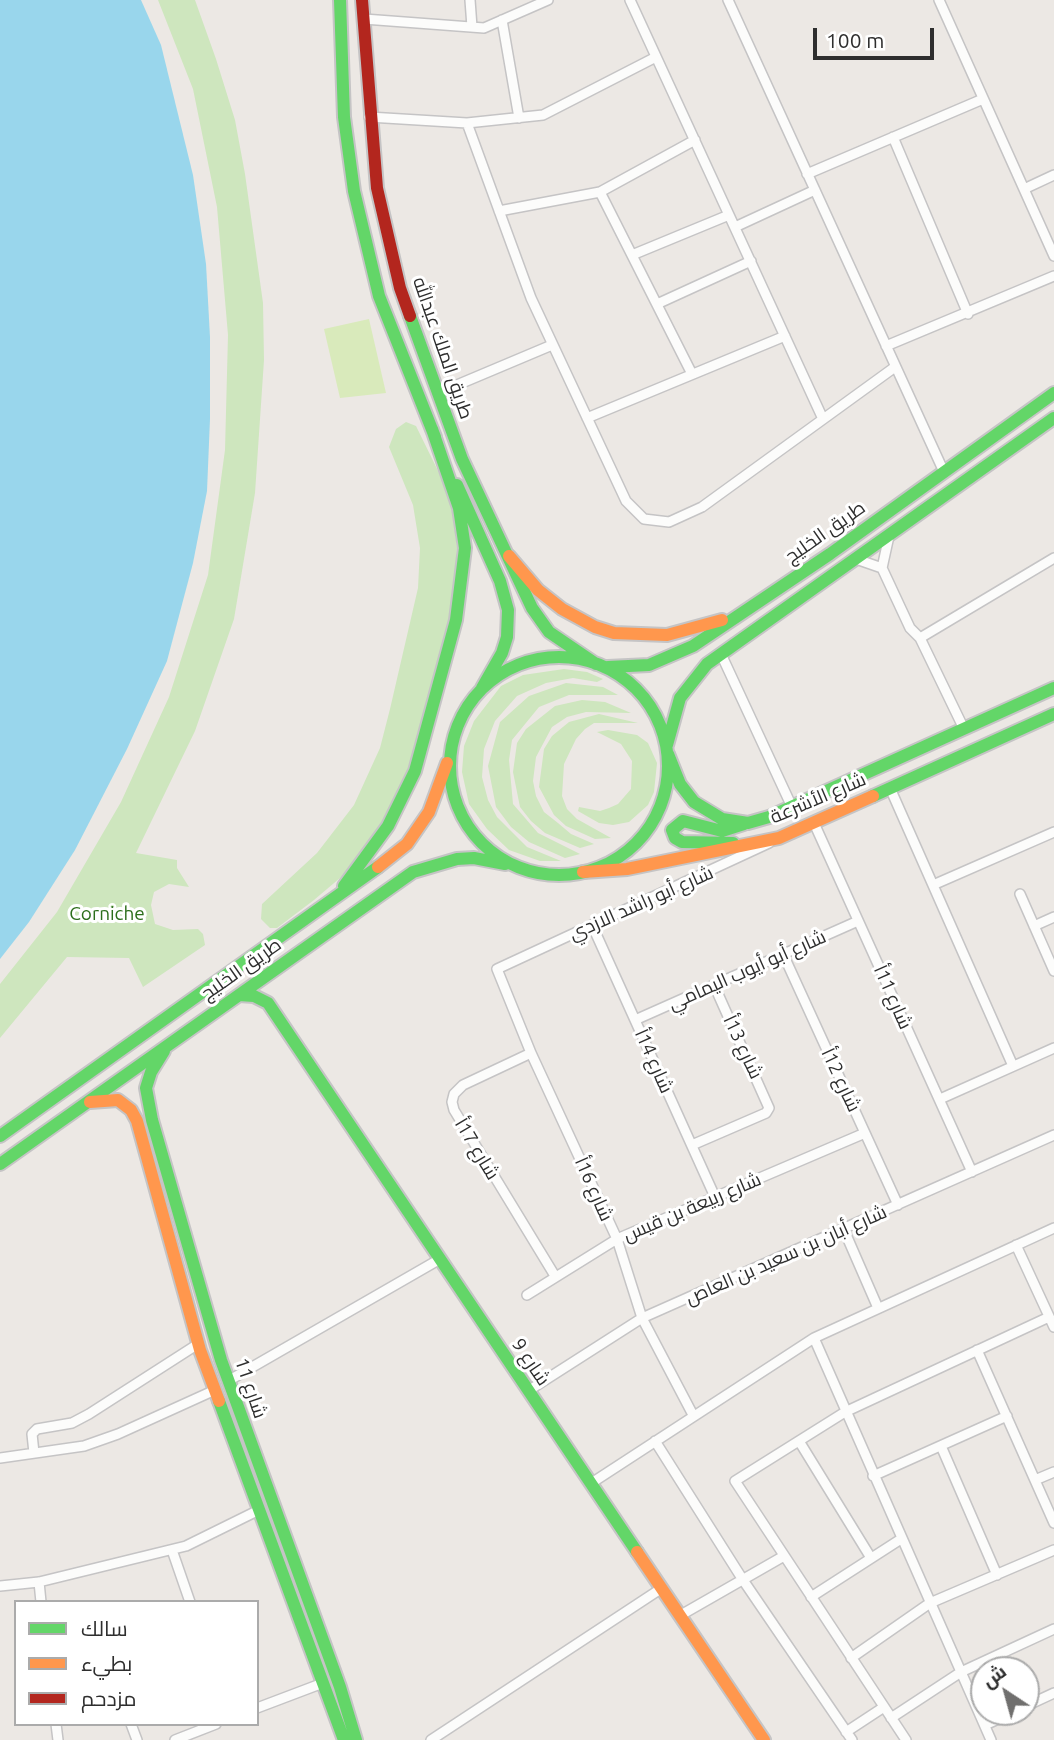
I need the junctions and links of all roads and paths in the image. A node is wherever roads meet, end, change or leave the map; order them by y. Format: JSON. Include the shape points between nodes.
{"nodes":[{"id":1,"x":340,"y":0,"type":"edge"},
{"id":2,"x":362,"y":0,"type":"edge"},
{"id":3,"x":470,"y":0,"type":"edge"},
{"id":4,"x":548,"y":0,"type":"edge"},
{"id":5,"x":630,"y":0,"type":"edge"},
{"id":6,"x":728,"y":0,"type":"edge"},
{"id":7,"x":939,"y":0,"type":"edge"},
{"id":8,"x":364,"y":19,"type":"junction"},
{"id":9,"x":502,"y":20,"type":"junction"},
{"id":10,"x":472,"y":27,"type":"junction"},
{"id":11,"x":656,"y":57,"type":"junction"},
{"id":12,"x":983,"y":99,"type":"junction"},
{"id":13,"x":369,"y":117,"type":"junction"},
{"id":14,"x":519,"y":118,"type":"junction"},
{"id":15,"x":467,"y":123,"type":"junction"},
{"id":16,"x":893,"y":137,"type":"junction"},
{"id":17,"x":695,"y":140,"type":"junction"},
{"id":18,"x":807,"y":174,"type":"junction"},
{"id":19,"x":1054,"y":174,"type":"edge"},
{"id":20,"x":1024,"y":189,"type":"junction"},
{"id":21,"x":814,"y":190,"type":"junction"},
{"id":22,"x":600,"y":192,"type":"junction"},
{"id":23,"x":499,"y":211,"type":"junction"},
{"id":24,"x":729,"y":215,"type":"junction"},
{"id":25,"x":735,"y":227,"type":"junction"},
{"id":26,"x":632,"y":255,"type":"junction"},
{"id":27,"x":1054,"y":256,"type":"edge"},
{"id":28,"x":751,"y":261,"type":"junction"},
{"id":29,"x":1054,"y":276,"type":"edge"},
{"id":30,"x":657,"y":304,"type":"junction"},
{"id":31,"x":968,"y":314,"type":"junction"},
{"id":32,"x":785,"y":336,"type":"junction"},
{"id":33,"x":552,"y":345,"type":"junction"},
{"id":34,"x":886,"y":346,"type":"junction"},
{"id":35,"x":895,"y":367,"type":"junction"},
{"id":36,"x":692,"y":374,"type":"junction"},
{"id":37,"x":438,"y":393,"type":"junction"},
{"id":38,"x":1054,"y":393,"type":"edge"},
{"id":39,"x":587,"y":418,"type":"junction"},
{"id":40,"x":1054,"y":418,"type":"edge"},
{"id":41,"x":824,"y":419,"type":"junction"},
{"id":42,"x":432,"y":429,"type":"junction"},
{"id":43,"x":944,"y":472,"type":"junction"},
{"id":44,"x":889,"y":536,"type":"junction"},
{"id":45,"x":509,"y":556,"type":"junction"},
{"id":46,"x":1054,"y":558,"type":"edge"},
{"id":47,"x":856,"y":559,"type":"junction"},
{"id":48,"x":882,"y":568,"type":"junction"},
{"id":49,"x":737,"y":615,"type":"junction"},
{"id":50,"x":920,"y":638,"type":"junction"},
{"id":51,"x":721,"y":653,"type":"junction"},
{"id":52,"x":600,"y":665,"type":"junction"},
{"id":53,"x":482,"y":688,"type":"junction"},
{"id":54,"x":1054,"y":688,"type":"edge"},
{"id":55,"x":1054,"y":714,"type":"edge"},
{"id":56,"x":964,"y":729,"type":"junction"},
{"id":57,"x":452,"y":748,"type":"junction"},
{"id":58,"x":667,"y":750,"type":"junction"},
{"id":59,"x":890,"y":788,"type":"junction"},
{"id":60,"x":792,"y":807,"type":"junction"},
{"id":61,"x":748,"y":823,"type":"junction"},
{"id":62,"x":814,"y":823,"type":"junction"},
{"id":63,"x":1054,"y":832,"type":"edge"},
{"id":64,"x":779,"y":838,"type":"junction"},
{"id":65,"x":743,"y":845,"type":"junction"},
{"id":66,"x":522,"y":868,"type":"junction"},
{"id":67,"x":583,"y":872,"type":"junction"},
{"id":68,"x":933,"y":886,"type":"junction"},
{"id":69,"x":1020,"y":894,"type":"dead end"},
{"id":70,"x":324,"y":906,"type":"junction"},
{"id":71,"x":1054,"y":917,"type":"edge"},
{"id":72,"x":859,"y":920,"type":"junction"},
{"id":73,"x":592,"y":925,"type":"junction"},
{"id":74,"x":1034,"y":926,"type":"junction"},
{"id":75,"x":783,"y":954,"type":"junction"},
{"id":76,"x":502,"y":965,"type":"joint"},
{"id":77,"x":273,"y":971,"type":"junction"},
{"id":78,"x":1054,"y":971,"type":"edge"},
{"id":79,"x":714,"y":985,"type":"junction"},
{"id":80,"x":239,"y":995,"type":"junction"},
{"id":81,"x":268,"y":1003,"type":"junction"},
{"id":82,"x":635,"y":1020,"type":"junction"},
{"id":83,"x":168,"y":1045,"type":"junction"},
{"id":84,"x":1054,"y":1048,"type":"edge"},
{"id":85,"x":531,"y":1053,"type":"junction"},
{"id":86,"x":1013,"y":1066,"type":"junction"},
{"id":87,"x":940,"y":1099,"type":"junction"},
{"id":88,"x":83,"y":1105,"type":"junction"},
{"id":89,"x":865,"y":1133,"type":"junction"},
{"id":90,"x":1054,"y":1135,"type":"edge"},
{"id":91,"x":0,"y":1136,"type":"edge"},
{"id":92,"x":692,"y":1145,"type":"junction"},
{"id":93,"x":0,"y":1164,"type":"edge"},
{"id":94,"x":972,"y":1172,"type":"junction"},
{"id":95,"x":715,"y":1197,"type":"junction"},
{"id":96,"x":898,"y":1205,"type":"junction"},
{"id":97,"x":180,"y":1213,"type":"junction"},
{"id":98,"x":164,"y":1217,"type":"junction"},
{"id":99,"x":1054,"y":1228,"type":"edge"},
{"id":100,"x":844,"y":1230,"type":"junction"},
{"id":101,"x":617,"y":1239,"type":"junction"},
{"id":102,"x":1016,"y":1245,"type":"junction"},
{"id":103,"x":440,"y":1259,"type":"junction"},
{"id":104,"x":555,"y":1276,"type":"junction"},
{"id":105,"x":527,"y":1295,"type":"dead end"},
{"id":106,"x":878,"y":1308,"type":"junction"},
{"id":107,"x":1049,"y":1317,"type":"junction"},
{"id":108,"x":642,"y":1318,"type":"junction"},
{"id":109,"x":1054,"y":1327,"type":"edge"},
{"id":110,"x":814,"y":1338,"type":"junction"},
{"id":111,"x":198,"y":1344,"type":"junction"},
{"id":112,"x":977,"y":1350,"type":"junction"},
{"id":113,"x":228,"y":1381,"type":"junction"},
{"id":114,"x":215,"y":1390,"type":"junction"},
{"id":115,"x":528,"y":1391,"type":"junction"},
{"id":116,"x":845,"y":1412,"type":"junction"},
{"id":117,"x":693,"y":1415,"type":"junction"},
{"id":118,"x":1007,"y":1416,"type":"junction"},
{"id":119,"x":655,"y":1441,"type":"junction"},
{"id":120,"x":799,"y":1441,"type":"junction"},
{"id":121,"x":940,"y":1446,"type":"junction"},
{"id":122,"x":34,"y":1453,"type":"junction"},
{"id":123,"x":0,"y":1458,"type":"edge"},
{"id":124,"x":1054,"y":1472,"type":"edge"},
{"id":125,"x":873,"y":1476,"type":"junction"},
{"id":126,"x":1035,"y":1480,"type":"junction"},
{"id":127,"x":590,"y":1484,"type":"junction"},
{"id":128,"x":259,"y":1510,"type":"junction"},
{"id":129,"x":1054,"y":1523,"type":"edge"},
{"id":130,"x":901,"y":1539,"type":"junction"},
{"id":131,"x":172,"y":1550,"type":"junction"},
{"id":132,"x":1054,"y":1550,"type":"edge"},
{"id":133,"x":784,"y":1556,"type":"junction"},
{"id":134,"x":871,"y":1558,"type":"junction"},
{"id":135,"x":997,"y":1575,"type":"junction"},
{"id":136,"x":743,"y":1580,"type":"junction"},
{"id":137,"x":39,"y":1582,"type":"junction"},
{"id":138,"x":0,"y":1586,"type":"edge"},
{"id":139,"x":662,"y":1588,"type":"junction"},
{"id":140,"x":811,"y":1597,"type":"junction"},
{"id":141,"x":41,"y":1600,"type":"edge"},
{"id":142,"x":189,"y":1600,"type":"edge"},
{"id":143,"x":930,"y":1603,"type":"junction"},
{"id":144,"x":681,"y":1615,"type":"junction"},
{"id":145,"x":1054,"y":1629,"type":"edge"},
{"id":146,"x":851,"y":1658,"type":"junction"},
{"id":147,"x":961,"y":1672,"type":"junction"},
{"id":148,"x":323,"y":1683,"type":"junction"},
{"id":149,"x":970,"y":1692,"type":"edge"},
{"id":150,"x":259,"y":1707,"type":"edge"},
{"id":151,"x":884,"y":1707,"type":"junction"},
{"id":152,"x":891,"y":1718,"type":"junction"},
{"id":153,"x":211,"y":1726,"type":"edge"},
{"id":154,"x":849,"y":1736,"type":"edge"},
{"id":155,"x":175,"y":1740,"type":"edge"},
{"id":156,"x":344,"y":1740,"type":"edge"},
{"id":157,"x":356,"y":1740,"type":"edge"},
{"id":158,"x":431,"y":1740,"type":"edge"},
{"id":159,"x":764,"y":1740,"type":"edge"},
{"id":160,"x":906,"y":1740,"type":"edge"}],
"edges":[{"from":1,"to":42,"type":"street","name":"طريق الملك عبدالله","via":[[344,117],[354,191],[379,296]]},
{"from":2,"to":8,"type":"street","name":"طريق الملك عبدالله"},
{"from":3,"to":10,"type":"street"},
{"from":4,"to":9,"type":"street"},
{"from":5,"to":11,"type":"street"},
{"from":6,"to":18,"type":"street"},
{"from":7,"to":12,"type":"street"},
{"from":8,"to":10,"type":"street"},
{"from":8,"to":13,"type":"street","name":"طريق الملك عبدالله"},
{"from":9,"to":10,"type":"street","via":[[484,28]]},
{"from":9,"to":14,"type":"street"},
{"from":11,"to":14,"type":"street","via":[[543,115]]},
{"from":11,"to":17,"type":"street"},
{"from":12,"to":16,"type":"street"},
{"from":12,"to":20,"type":"street"},
{"from":13,"to":15,"type":"street"},
{"from":13,"to":37,"type":"street","name":"طريق الملك عبدالله","via":[[377,188],[400,288]]},
{"from":14,"to":15,"type":"street"},
{"from":15,"to":23,"type":"street"},
{"from":16,"to":18,"type":"street"},
{"from":16,"to":31,"type":"street"},
{"from":17,"to":22,"type":"street"},
{"from":17,"to":24,"type":"street"},
{"from":18,"to":21,"type":"street"},
{"from":19,"to":20,"type":"street"},
{"from":20,"to":27,"type":"street"},
{"from":21,"to":25,"type":"street"},
{"from":21,"to":34,"type":"street"},
{"from":22,"to":23,"type":"street"},
{"from":22,"to":26,"type":"street"},
{"from":23,"to":33,"type":"street"},
{"from":24,"to":25,"type":"street"},
{"from":24,"to":26,"type":"street"},
{"from":25,"to":28,"type":"street"},
{"from":26,"to":30,"type":"street"},
{"from":28,"to":30,"type":"street"},
{"from":28,"to":32,"type":"street"},
{"from":29,"to":31,"type":"street"},
{"from":30,"to":36,"type":"street"},
{"from":31,"to":34,"type":"street"},
{"from":32,"to":36,"type":"street"},
{"from":32,"to":41,"type":"street"},
{"from":33,"to":37,"type":"street"},
{"from":33,"to":39,"type":"street"},
{"from":34,"to":35,"type":"street"},
{"from":35,"to":41,"type":"street"},
{"from":35,"to":43,"type":"street"},
{"from":36,"to":39,"type":"street"},
{"from":37,"to":45,"type":"street","name":"طريق الملك عبدالله","via":[[462,459]]},
{"from":38,"to":43,"type":"street","name":"طريق الخليج"},
{"from":39,"to":41,"type":"street","via":[[626,501],[644,519],[669,522],[702,507]]},
{"from":40,"to":44,"type":"street","name":"طريق الخليج"},
{"from":42,"to":53,"type":"street","name":"طريق الملك عبدالله","via":[[505,595],[507,637]]},
{"from":42,"to":70,"type":"street","via":[[459,508],[465,548],[456,620],[424,747],[400,805],[373,849]]},
{"from":43,"to":49,"type":"street","name":"طريق الخليج"},
{"from":44,"to":47,"type":"street","name":"طريق الخليج"},
{"from":44,"to":48,"type":"street"},
{"from":45,"to":49,"type":"street","via":[[538,590],[562,609],[614,633],[667,635]]},
{"from":45,"to":52,"type":"street","name":"طريق الملك عبدالله","via":[[541,623],[570,649]]},
{"from":46,"to":50,"type":"street"},
{"from":47,"to":48,"type":"street"},
{"from":47,"to":51,"type":"street","name":"طريق الخليج"},
{"from":48,"to":50,"type":"street","via":[[910,628]]},
{"from":49,"to":52,"type":"street","name":"طريق الخليج","via":[[673,657],[636,667]]},
{"from":50,"to":56,"type":"street"},
{"from":51,"to":58,"type":"street","name":"طريق الخليج","via":[[698,673],[680,698]]},
{"from":51,"to":60,"type":"street"},
{"from":52,"to":53,"type":"street","via":[[567,657],[538,659],[509,669]]},
{"from":52,"to":58,"type":"street","via":[[629,682],[644,698],[657,717]]},
{"from":53,"to":57,"type":"street","via":[[459,723]]},
{"from":54,"to":56,"type":"street","name":"شارع الأشرعة"},
{"from":55,"to":59,"type":"street","name":"شارع الأشرعة"},
{"from":56,"to":60,"type":"street","name":"شارع الأشرعة"},
{"from":57,"to":66,"type":"street","via":[[453,791],[463,817],[492,852]]},
{"from":57,"to":70,"type":"street","name":"طريق الخليج","via":[[437,794],[407,844]]},
{"from":58,"to":61,"type":"street","name":"شارع الأشرعة","via":[[680,783],[694,802],[722,819]]},
{"from":58,"to":67,"type":"street","via":[[662,800],[655,818],[643,835],[610,863]]},
{"from":59,"to":62,"type":"street","name":"شارع الأشرعة"},
{"from":59,"to":68,"type":"street"},
{"from":60,"to":61,"type":"street","name":"شارع الأشرعة"},
{"from":61,"to":65,"type":"street","via":[[722,831],[683,821],[673,830],[682,842]]},
{"from":62,"to":64,"type":"street","name":"شارع الأشرعة"},
{"from":62,"to":72,"type":"street","name":"شارع 11أ"},
{"from":63,"to":68,"type":"street"},
{"from":64,"to":65,"type":"street","name":"شارع الأشرعة"},
{"from":64,"to":73,"type":"street","name":"شارع أبو راشد الازدي"},
{"from":65,"to":67,"type":"street","name":"شارع الأشرعة","via":[[627,869]]},
{"from":66,"to":67,"type":"street","via":[[553,874]]},
{"from":66,"to":77,"type":"street","name":"طريق الخليج","via":[[474,858],[426,866]]},
{"from":68,"to":86,"type":"street"},
{"from":69,"to":74,"type":"street"},
{"from":70,"to":91,"type":"street","name":"طريق الخليج"},
{"from":71,"to":74,"type":"street"},
{"from":72,"to":75,"type":"street","name":"شارع أبو أيوب اليمامي"},
{"from":72,"to":87,"type":"street","name":"شارع 11أ"},
{"from":73,"to":76,"type":"street","name":"شارع أبو راشد الازدي"},
{"from":73,"to":82,"type":"street","name":"شارع 14أ"},
{"from":74,"to":78,"type":"street"},
{"from":75,"to":79,"type":"street","name":"شارع أبو أيوب اليمامي"},
{"from":75,"to":89,"type":"street","name":"شارع 12أ"},
{"from":76,"to":85,"type":"street","name":"شارع 16أ","via":[[498,974]]},
{"from":77,"to":80,"type":"street","name":"طريق الخليج"},
{"from":77,"to":81,"type":"street","via":[[266,986]]},
{"from":79,"to":82,"type":"street","name":"شارع أبو أيوب اليمامي"},
{"from":79,"to":92,"type":"street","name":"شارع 13أ","via":[[769,1110]]},
{"from":80,"to":81,"type":"street"},
{"from":80,"to":83,"type":"street","name":"طريق الخليج"},
{"from":81,"to":103,"type":"street","name":"شارع 9"},
{"from":82,"to":92,"type":"street","name":"شارع 14أ"},
{"from":83,"to":88,"type":"street","name":"طريق الخليج"},
{"from":83,"to":97,"type":"street","name":"شارع 11","via":[[151,1072],[146,1096]]},
{"from":84,"to":86,"type":"street"},
{"from":85,"to":101,"type":"street","name":"شارع 16أ"},
{"from":85,"to":104,"type":"street","name":"شارع 17أ","via":[[463,1085],[452,1102]]},
{"from":86,"to":87,"type":"street"},
{"from":87,"to":94,"type":"street","name":"شارع 11أ"},
{"from":88,"to":93,"type":"street","name":"طريق الخليج"},
{"from":88,"to":98,"type":"street","name":"شارع 11","via":[[108,1099],[131,1110]]},
{"from":89,"to":95,"type":"street","name":"شارع ربيعة بن قيس"},
{"from":89,"to":96,"type":"street","name":"شارع 12أ"},
{"from":90,"to":94,"type":"street","name":"شارع أبان بن سعيد بن العاص"},
{"from":92,"to":95,"type":"street","name":"شارع 14أ"},
{"from":94,"to":96,"type":"street","name":"شارع أبان بن سعيد بن العاص"},
{"from":95,"to":101,"type":"street","name":"شارع ربيعة بن قيس"},
{"from":96,"to":100,"type":"street","name":"شارع أبان بن سعيد بن العاص"},
{"from":97,"to":98,"type":"street"},
{"from":97,"to":113,"type":"street","name":"شارع 11"},
{"from":98,"to":111,"type":"street","name":"شارع 11"},
{"from":99,"to":102,"type":"street"},
{"from":100,"to":106,"type":"street"},
{"from":100,"to":108,"type":"street","name":"شارع أبان بن سعيد بن العاص"},
{"from":101,"to":104,"type":"street","name":"شارع ربيعة بن قيس"},
{"from":101,"to":108,"type":"street","name":"شارع 16أ"},
{"from":102,"to":106,"type":"street"},
{"from":102,"to":107,"type":"street"},
{"from":103,"to":113,"type":"street"},
{"from":103,"to":115,"type":"street","name":"شارع 9"},
{"from":104,"to":105,"type":"street","name":"شارع ربيعة بن قيس"},
{"from":106,"to":110,"type":"street"},
{"from":107,"to":109,"type":"street"},
{"from":107,"to":112,"type":"street"},
{"from":108,"to":115,"type":"street","name":"شارع أبان بن سعيد بن العاص"},
{"from":108,"to":117,"type":"street","name":"شارع 16أ"},
{"from":110,"to":116,"type":"street"},
{"from":110,"to":117,"type":"street"},
{"from":111,"to":114,"type":"street","name":"شارع 11"},
{"from":111,"to":122,"type":"street","via":[[72,1423],[37,1429],[32,1434]]},
{"from":112,"to":116,"type":"street"},
{"from":112,"to":118,"type":"street"},
{"from":113,"to":157,"type":"street","name":"شارع 11"},
{"from":114,"to":122,"type":"street","via":[[85,1446]]},
{"from":114,"to":128,"type":"street","name":"شارع 11"},
{"from":115,"to":127,"type":"street","name":"شارع 9"},
{"from":116,"to":120,"type":"street"},
{"from":116,"to":125,"type":"street"},
{"from":117,"to":119,"type":"street"},
{"from":118,"to":121,"type":"street"},
{"from":118,"to":126,"type":"street"},
{"from":119,"to":127,"type":"street"},
{"from":119,"to":136,"type":"street"},
{"from":120,"to":133,"type":"street","via":[[735,1481]]},
{"from":120,"to":134,"type":"street"},
{"from":121,"to":125,"type":"street"},
{"from":121,"to":135,"type":"street"},
{"from":122,"to":123,"type":"street"},
{"from":124,"to":126,"type":"street"},
{"from":125,"to":130,"type":"street"},
{"from":126,"to":129,"type":"street"},
{"from":127,"to":139,"type":"street","name":"شارع 9"},
{"from":128,"to":131,"type":"street"},
{"from":128,"to":148,"type":"street","name":"شارع 11"},
{"from":130,"to":134,"type":"street"},
{"from":130,"to":143,"type":"street"},
{"from":131,"to":137,"type":"street"},
{"from":131,"to":142,"type":"street"},
{"from":132,"to":135,"type":"street"},
{"from":133,"to":136,"type":"street"},
{"from":133,"to":140,"type":"street"},
{"from":134,"to":140,"type":"street"},
{"from":135,"to":143,"type":"street"},
{"from":136,"to":144,"type":"street"},
{"from":136,"to":154,"type":"street"},
{"from":137,"to":138,"type":"street"},
{"from":137,"to":141,"type":"street"},
{"from":139,"to":144,"type":"street","name":"شارع 9"},
{"from":139,"to":158,"type":"street"},
{"from":140,"to":146,"type":"street"},
{"from":143,"to":146,"type":"street"},
{"from":143,"to":147,"type":"street"},
{"from":144,"to":159,"type":"street","name":"شارع 9"},
{"from":145,"to":147,"type":"street"},
{"from":146,"to":151,"type":"street"},
{"from":147,"to":149,"type":"street"},
{"from":147,"to":152,"type":"street"},
{"from":148,"to":150,"type":"street"},
{"from":148,"to":156,"type":"street","name":"شارع 11"},
{"from":151,"to":152,"type":"street"},
{"from":151,"to":154,"type":"street"},
{"from":152,"to":160,"type":"street"},
{"from":153,"to":155,"type":"street"}]}
